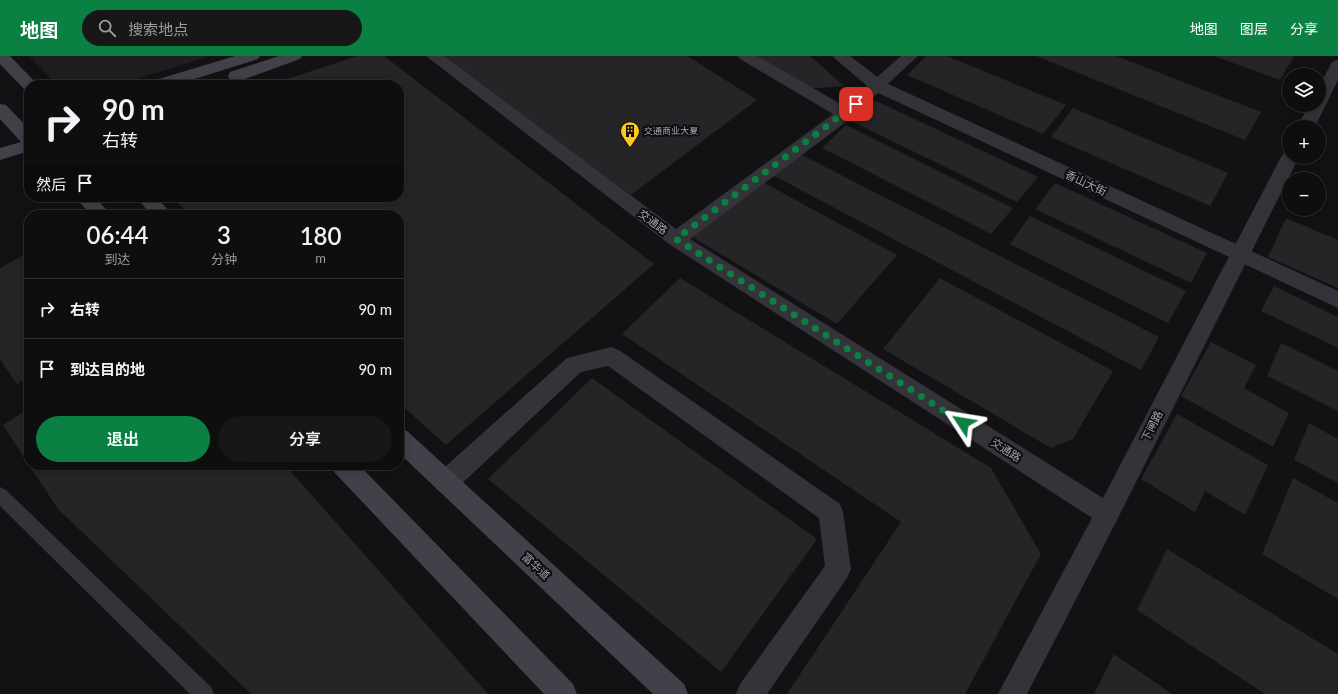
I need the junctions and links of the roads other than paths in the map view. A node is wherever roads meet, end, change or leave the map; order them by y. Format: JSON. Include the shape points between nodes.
{"nodes":[{"id":1,"x":1,"y":56,"type":"edge"},
{"id":2,"x":252,"y":56,"type":"edge"},
{"id":3,"x":294,"y":56,"type":"edge"},
{"id":4,"x":434,"y":56,"type":"edge"},
{"id":5,"x":746,"y":56,"type":"edge"},
{"id":6,"x":840,"y":56,"type":"edge"},
{"id":7,"x":910,"y":56,"type":"edge"},
{"id":8,"x":1338,"y":65,"type":"edge"},
{"id":9,"x":25,"y":80,"type":"edge"},
{"id":10,"x":174,"y":80,"type":"edge"},
{"id":11,"x":224,"y":80,"type":"edge"},
{"id":12,"x":878,"y":86,"type":"junction"},
{"id":13,"x":1326,"y":88,"type":"edge"},
{"id":14,"x":0,"y":108,"type":"edge"},
{"id":15,"x":845,"y":114,"type":"junction"},
{"id":16,"x":15,"y":127,"type":"edge"},
{"id":17,"x":24,"y":135,"type":"edge"},
{"id":18,"x":24,"y":147,"type":"edge"},
{"id":19,"x":0,"y":154,"type":"edge"},
{"id":20,"x":1286,"y":164,"type":"edge"},
{"id":21,"x":89,"y":202,"type":"edge"},
{"id":22,"x":150,"y":202,"type":"edge"},
{"id":23,"x":97,"y":210,"type":"edge"},
{"id":24,"x":158,"y":210,"type":"edge"},
{"id":25,"x":676,"y":239,"type":"junction"},
{"id":26,"x":1240,"y":255,"type":"junction"},
{"id":27,"x":1338,"y":300,"type":"edge"},
{"id":28,"x":404,"y":443,"type":"edge"},
{"id":29,"x":348,"y":470,"type":"edge"},
{"id":30,"x":446,"y":482,"type":"junction"},
{"id":31,"x":0,"y":495,"type":"edge"},
{"id":32,"x":1106,"y":514,"type":"junction"},
{"id":33,"x":204,"y":694,"type":"edge"},
{"id":34,"x":563,"y":694,"type":"edge"},
{"id":35,"x":674,"y":694,"type":"edge"},
{"id":36,"x":750,"y":694,"type":"edge"},
{"id":37,"x":1012,"y":694,"type":"edge"}],
"edges":[{"from":1,"to":9,"type":"main road"},
{"from":2,"to":10,"type":"main road"},
{"from":3,"to":11,"type":"main road"},
{"from":4,"to":25,"type":"street","name":"交通路"},
{"from":5,"to":15,"type":"street"},
{"from":6,"to":12,"type":"street","name":"香山大街"},
{"from":7,"to":12,"type":"street"},
{"from":8,"to":13,"type":"street"},
{"from":12,"to":15,"type":"street"},
{"from":12,"to":26,"type":"street","name":"香山大街"},
{"from":14,"to":16,"type":"main road"},
{"from":15,"to":25,"type":"street"},
{"from":16,"to":17,"type":"main road"},
{"from":18,"to":19,"type":"main road"},
{"from":20,"to":26,"type":"street","name":"下闸路"},
{"from":21,"to":23,"type":"main road"},
{"from":22,"to":24,"type":"main road"},
{"from":25,"to":32,"type":"street","name":"交通路"},
{"from":26,"to":27,"type":"street","name":"香山大街"},
{"from":26,"to":32,"type":"street","name":"下闸路"},
{"from":28,"to":30,"type":"main road","name":"富华道"},
{"from":29,"to":34,"type":"main road"},
{"from":30,"to":35,"type":"main road","name":"富华道"},
{"from":30,"to":36,"type":"street","via":[[575,364],[611,356],[831,512],[838,569]]},
{"from":31,"to":33,"type":"lane"},
{"from":32,"to":37,"type":"street","name":"下闸路"}]}
